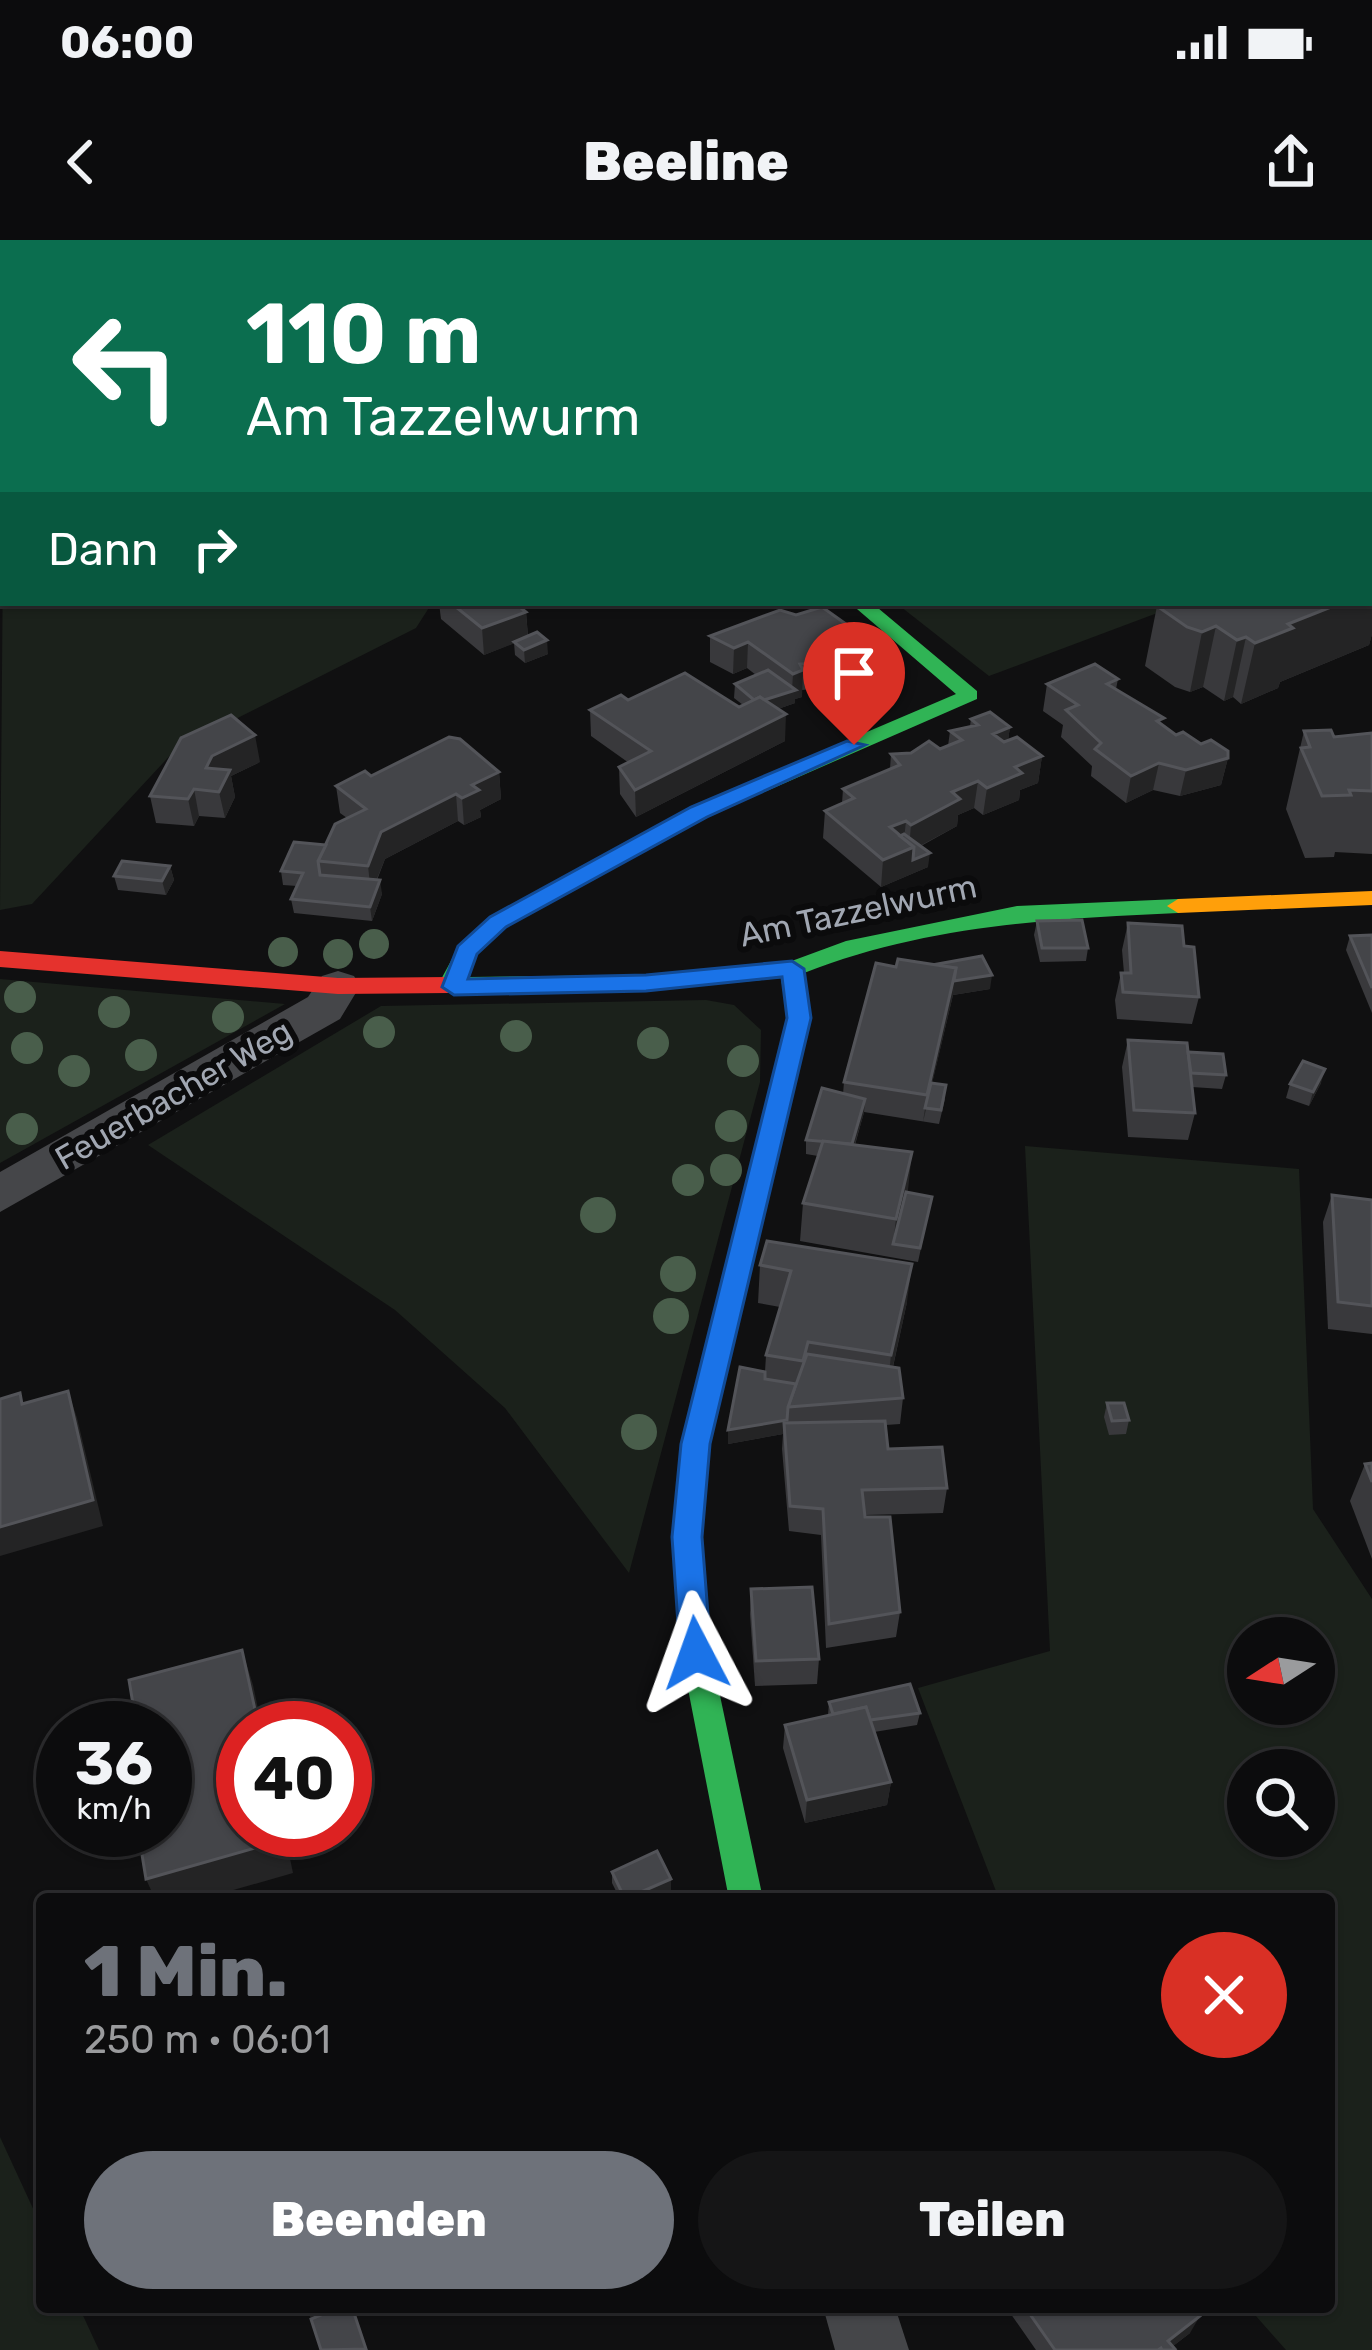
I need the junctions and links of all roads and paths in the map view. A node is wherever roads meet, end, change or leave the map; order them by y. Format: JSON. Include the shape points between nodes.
{"nodes":[{"id":1,"x":864,"y":606,"type":"edge"},
{"id":2,"x":1372,"y":898,"type":"edge"},
{"id":3,"x":0,"y":959,"type":"edge"},
{"id":4,"x":792,"y":969,"type":"junction"},
{"id":5,"x":338,"y":986,"type":"junction"},
{"id":6,"x":454,"y":987,"type":"junction"},
{"id":7,"x":0,"y":1194,"type":"edge"},
{"id":8,"x":745,"y":1893,"type":"edge"},
{"id":9,"x":861,"y":2313,"type":"edge"},
{"id":10,"x":872,"y":2350,"type":"edge"}],
"edges":[{"from":1,"to":6,"type":"street","via":[[970,695],[699,812],[498,922],[466,951]]},
{"from":2,"to":4,"type":"street","name":"Am Tazzelwurm","via":[[1017,913],[846,948]]},
{"from":3,"to":5,"type":"street","name":"Am Tazzelwurm"},
{"from":4,"to":6,"type":"street","name":"Am Tazzelwurm","via":[[646,983]]},
{"from":4,"to":8,"type":"street","via":[[799,1018],[696,1444],[687,1537],[696,1653]]},
{"from":5,"to":6,"type":"street","name":"Am Tazzelwurm"},
{"from":5,"to":7,"type":"street","name":"Feuerbacher Weg","via":[[324,1008]]},
{"from":9,"to":10,"type":"street"}]}
